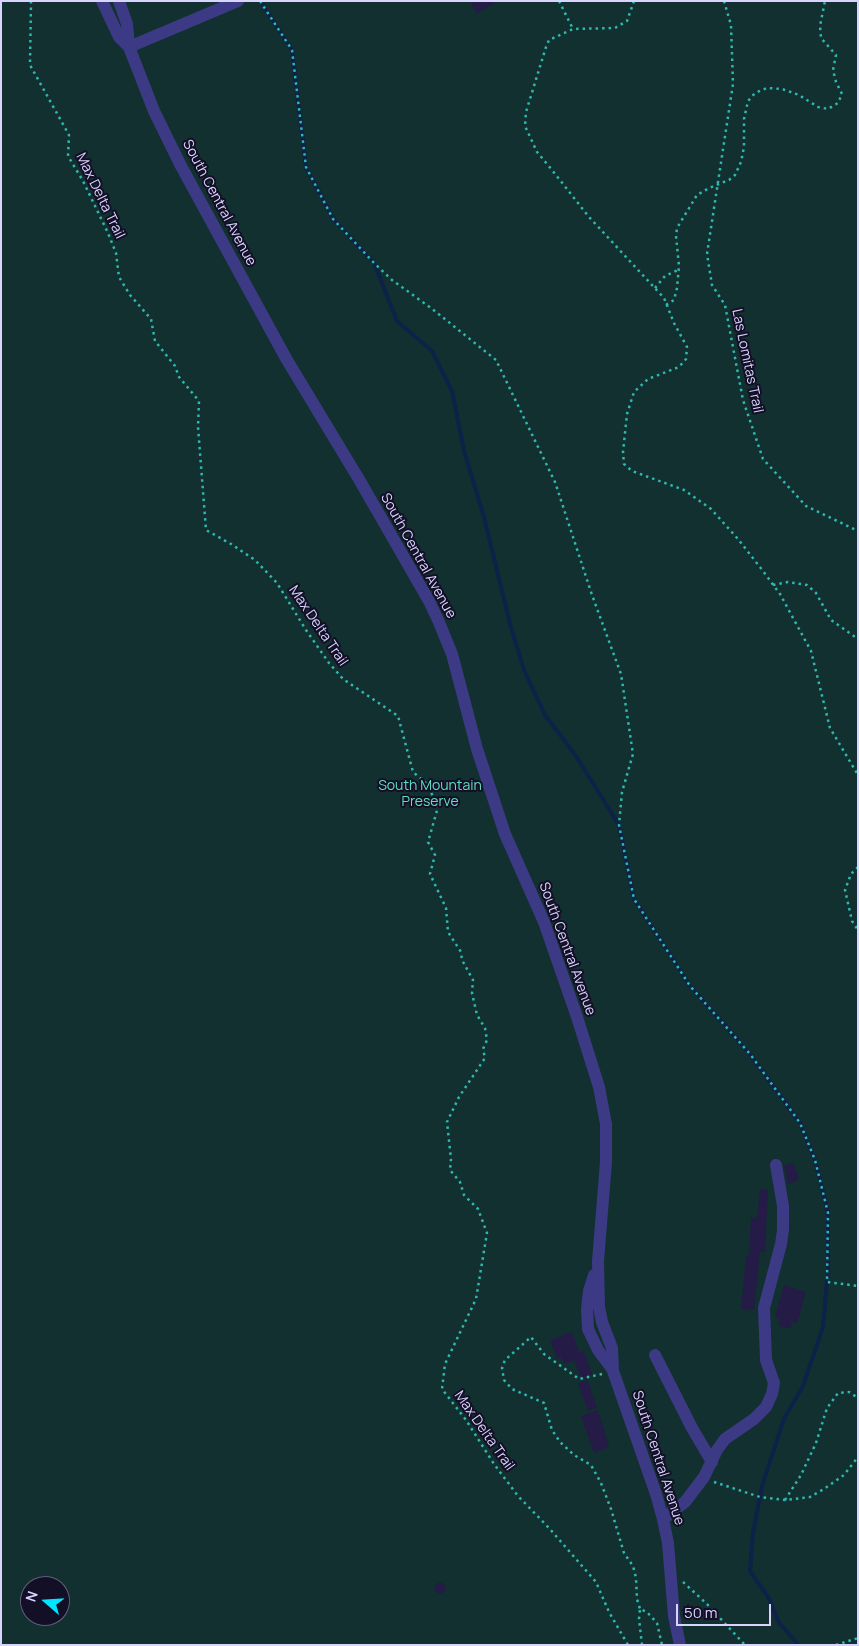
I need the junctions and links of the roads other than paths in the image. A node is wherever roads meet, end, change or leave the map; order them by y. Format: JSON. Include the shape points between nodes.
{"nodes":[{"id":1,"x":102,"y":1,"type":"edge"},
{"id":2,"x":119,"y":1,"type":"edge"},
{"id":3,"x":238,"y":1,"type":"edge"},
{"id":4,"x":129,"y":47,"type":"junction"},
{"id":5,"x":776,"y":1165,"type":"dead end"},
{"id":6,"x":655,"y":1355,"type":"dead end"},
{"id":7,"x":712,"y":1462,"type":"junction"},
{"id":8,"x":663,"y":1519,"type":"junction"},
{"id":9,"x":680,"y":1645,"type":"edge"}],
"edges":[{"from":1,"to":4,"type":"street","name":"South Central Avenue","via":[[119,36]]},
{"from":2,"to":4,"type":"street","name":"South Central Avenue","via":[[127,24]]},
{"from":3,"to":4,"type":"street"},
{"from":4,"to":8,"type":"street","name":"South Central Avenue","via":[[154,111],[180,164],[288,360],[429,601],[452,654],[490,792],[544,922],[601,1095],[607,1142],[598,1261],[599,1307],[612,1348],[614,1371]]},
{"from":5,"to":7,"type":"street","via":[[783,1206],[783,1230],[764,1308],[766,1360],[774,1383],[773,1390],[766,1407],[725,1439]]},
{"from":6,"to":7,"type":"street"},
{"from":7,"to":8,"type":"street","via":[[685,1502]]},
{"from":8,"to":9,"type":"street","name":"South Central Avenue"}]}
